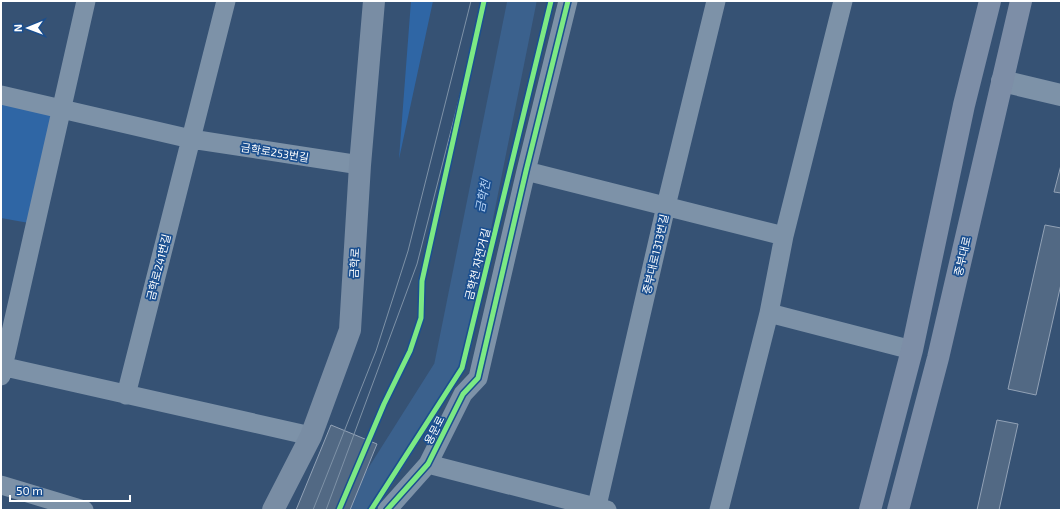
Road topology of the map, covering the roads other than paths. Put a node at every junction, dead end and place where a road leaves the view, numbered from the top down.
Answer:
1 (86, 1) edge
2 (226, 1) edge
3 (374, 1) edge
4 (568, 1) edge
5 (716, 1) edge
6 (843, 1) edge
7 (990, 1) edge
8 (1021, 1) edge
9 (1002, 81) junction
10 (1, 96) edge
11 (1061, 96) edge
12 (62, 109) junction
13 (191, 139) junction
14 (360, 165) junction
15 (526, 171) junction
16 (666, 206) junction
17 (784, 236) junction
18 (769, 313) junction
19 (912, 350) junction
20 (2, 369) edge
21 (126, 395) junction
22 (311, 436) junction
23 (428, 464) junction
24 (1, 485) edge
25 (600, 509) edge
26 (84, 510) edge
27 (273, 510) edge
28 (387, 510) edge
29 (720, 510) edge
30 (870, 510) edge
31 (898, 510) edge

1 - 12 street
2 - 13 street
3 - 14 main road, 금학로
4 - 15 street, 용문로
5 - 16 street, 중부대로1313번길
6 - 17 street
7 - 19 main road
8 - 9 main road, 중부대로
9 - 11 street
9 - 31 main road, 중부대로
10 - 12 street, 금학로253번길
12 - 13 street, 금학로253번길
12 - 20 street
13 - 14 street, 금학로253번길
13 - 21 street, 금학로241번길
14 - 22 main road, 금학로
15 - 16 street
15 - 23 street, 용문로
16 - 17 street
16 - 25 street, 중부대로1313번길
17 - 18 street
18 - 19 street
18 - 29 street
19 - 30 main road
20 - 21 street
21 - 22 street
22 - 27 main road, 금학로
23 - 25 street, 중부대로1313번길
23 - 28 street, 용문로
24 - 26 street

